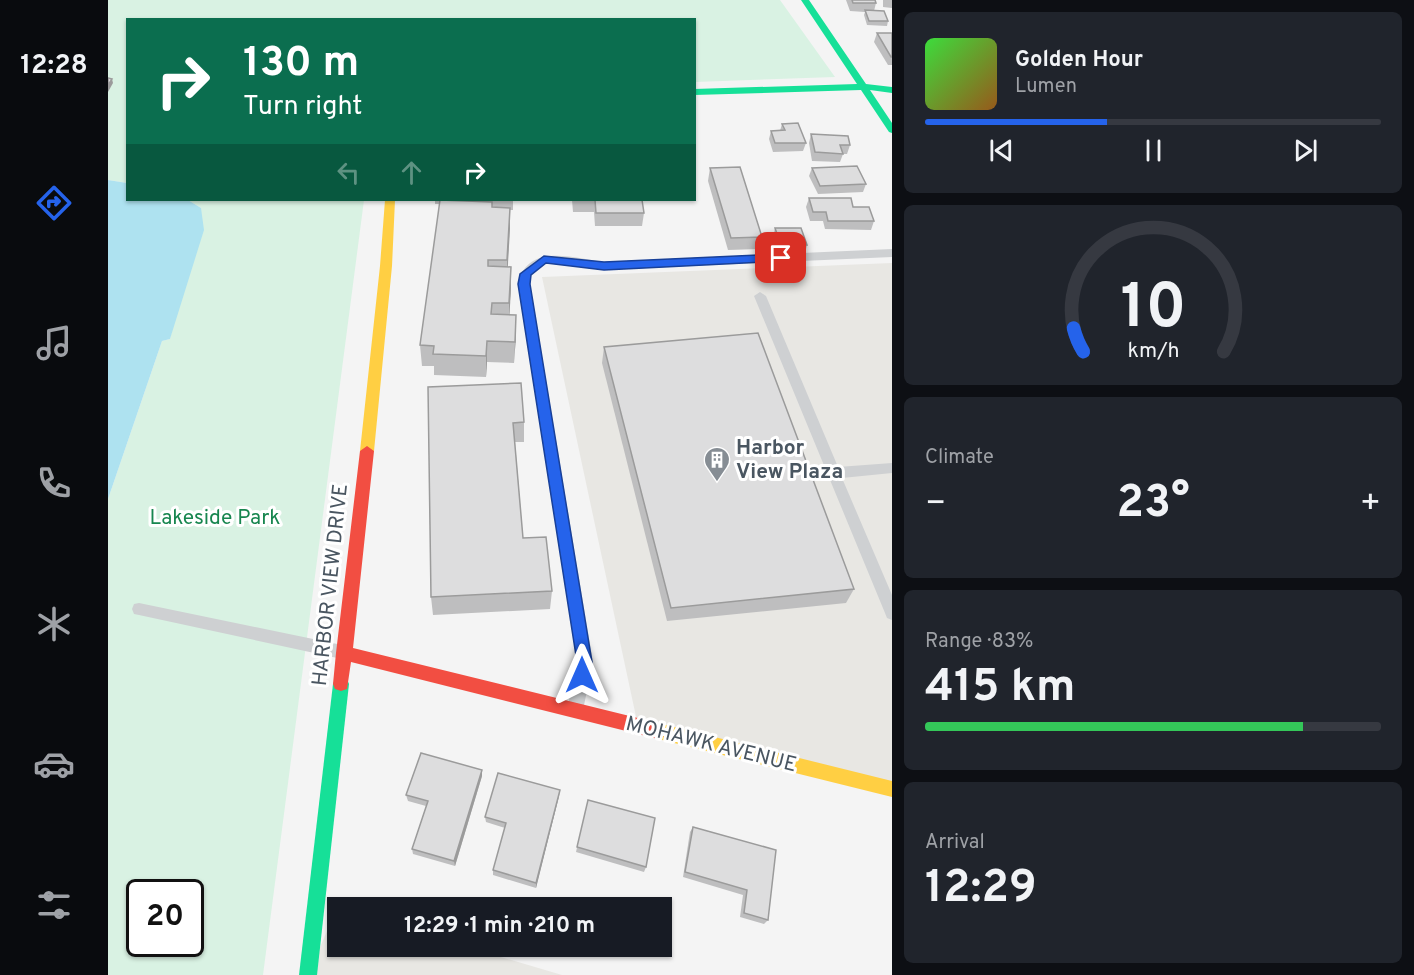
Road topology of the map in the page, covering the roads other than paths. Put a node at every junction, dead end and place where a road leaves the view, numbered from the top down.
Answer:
1 (805, 0) edge
2 (865, 87) junction
3 (892, 90) edge
4 (696, 92) edge
5 (892, 130) edge
6 (390, 201) edge
7 (892, 253) edge
8 (760, 296) dead end
9 (892, 468) edge
10 (835, 473) junction
11 (139, 609) dead end
12 (892, 613) edge
13 (344, 653) junction
14 (574, 710) junction
15 (892, 789) edge
16 (308, 975) edge

1 - 2 street
2 - 3 street
2 - 4 street
2 - 5 street
6 - 13 street, HARBOR VIEW DRIVE
7 - 14 lane
8 - 10 lane
9 - 10 lane
10 - 12 lane
11 - 13 lane, MOHAWK AVENUE
13 - 14 street, MOHAWK AVENUE
13 - 16 street, HARBOR VIEW DRIVE
14 - 15 street, MOHAWK AVENUE

